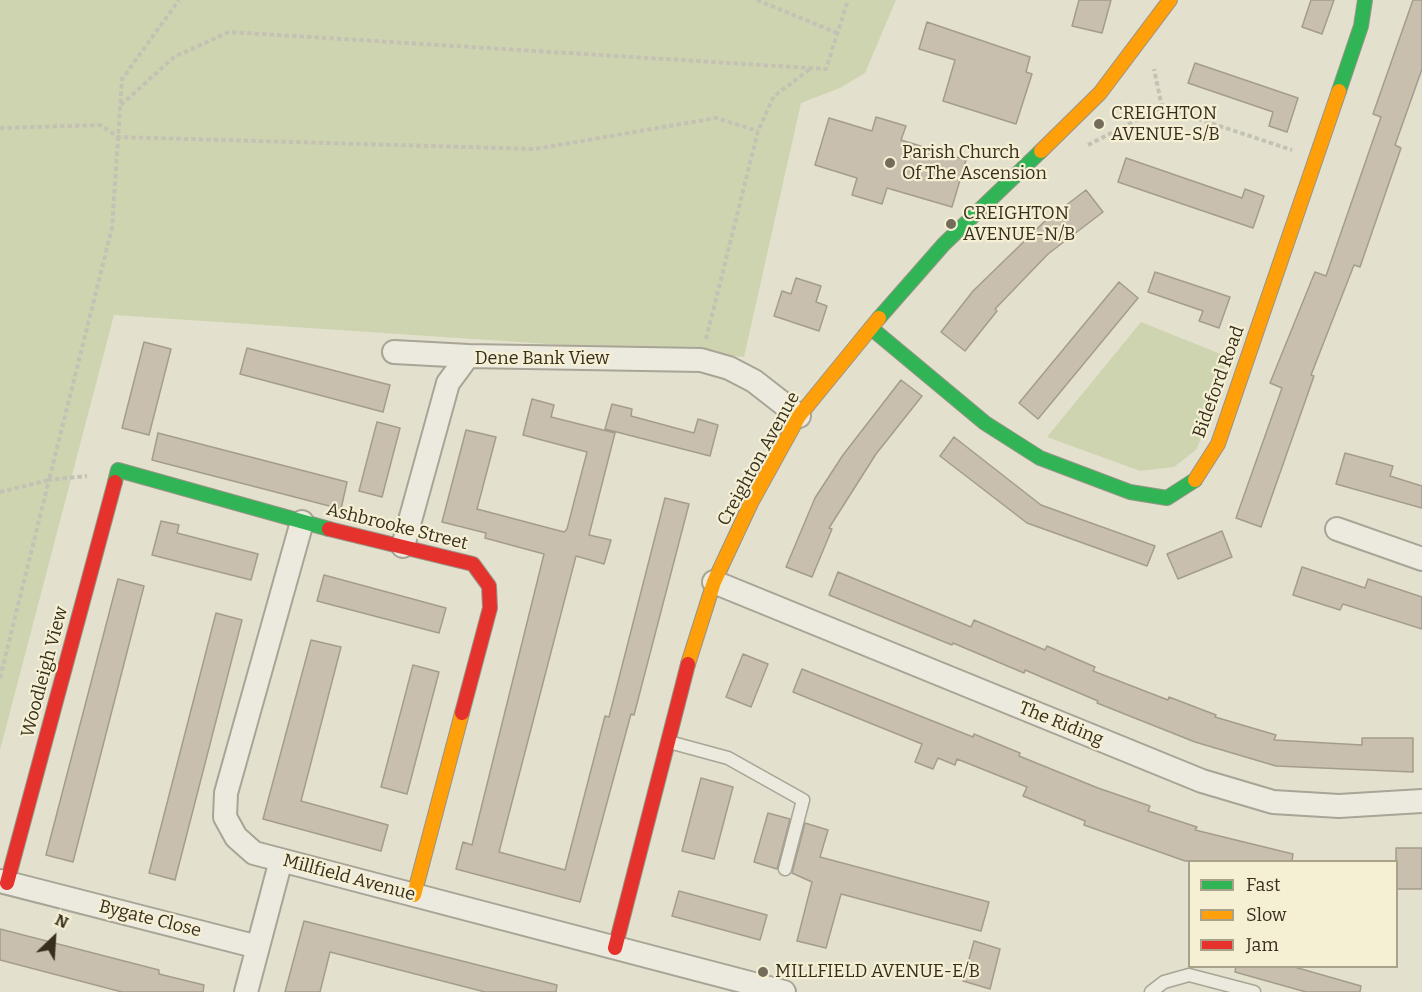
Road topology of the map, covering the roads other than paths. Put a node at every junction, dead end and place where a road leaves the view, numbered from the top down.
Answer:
1 (1170, 0) edge
2 (1365, 0) edge
3 (871, 328) junction
4 (394, 352) dead end
5 (468, 356) junction
6 (799, 416) junction
7 (118, 470) joint
8 (302, 522) junction
9 (1337, 529) dead end
10 (403, 546) junction
11 (1422, 559) edge
12 (714, 582) junction
13 (668, 741) junction
14 (1422, 801) edge
15 (281, 860) junction
16 (785, 868) dead end
17 (3, 882) edge
18 (414, 896) junction
19 (258, 947) junction
20 (615, 948) junction
21 (246, 992) edge
22 (784, 992) edge
23 (1151, 992) edge
24 (1254, 992) edge

1 - 3 street, Creighton Avenue
2 - 3 street, Bideford Road
3 - 6 street, Creighton Avenue
4 - 5 street
5 - 6 street, Dene Bank View
5 - 10 street, Dene Bank View
6 - 12 street, Creighton Avenue
7 - 8 street, Ashbrooke Street
7 - 17 street, Woodleigh View
8 - 10 street, Ashbrooke Street
8 - 15 street, Millfield Avenue
9 - 11 street
10 - 18 street, Ashbrooke Street
12 - 13 street, Creighton Avenue
12 - 14 street, The Riding
13 - 16 lane
13 - 20 street, Creighton Avenue
15 - 18 street, Millfield Avenue
15 - 19 street
17 - 19 street, Bygate Close
18 - 20 street, Millfield Avenue
19 - 21 street
20 - 22 street, Millfield Avenue
23 - 24 lane

